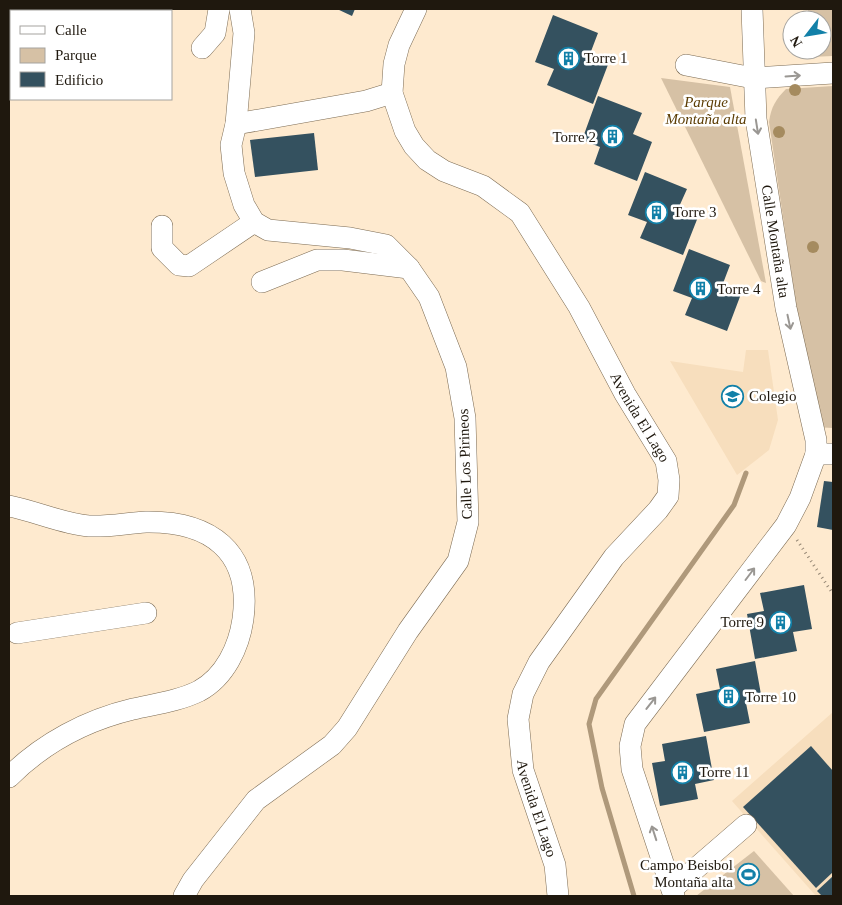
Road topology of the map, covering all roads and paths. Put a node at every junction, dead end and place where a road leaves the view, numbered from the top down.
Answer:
1 (219, 9) edge
2 (240, 9) edge
3 (416, 9) edge
4 (752, 9) edge
5 (202, 48) dead end
6 (686, 64) dead end
7 (833, 73) edge
8 (753, 78) junction
9 (392, 93) junction
10 (236, 124) junction
11 (254, 222) junction
12 (162, 226) dead end
13 (409, 268) junction
14 (262, 282) dead end
15 (825, 454) edge
16 (9, 506) edge
17 (786, 525) junction
18 (833, 594) edge
19 (146, 613) dead end
20 (11, 630) edge
21 (9, 777) edge
22 (746, 825) dead end
23 (673, 893) edge
24 (184, 896) edge
25 (558, 896) edge

1 - 5 street
2 - 10 street
3 - 9 street, Avenida El Lago
4 - 8 street, Calle Montaña alta
6 - 8 street
8 -> 7 street
8 -> 15 street, Calle Montaña alta
9 - 10 street
9 - 25 street, Avenida El Lago
10 - 11 street
11 - 12 street
11 - 13 street, Calle Los Pirineos
13 - 14 street
13 - 24 street, Calle Los Pirineos
15 - 17 street
16 - 21 street
17 - 18 path
23 -> 17 street
19 - 20 street
22 - 23 street

